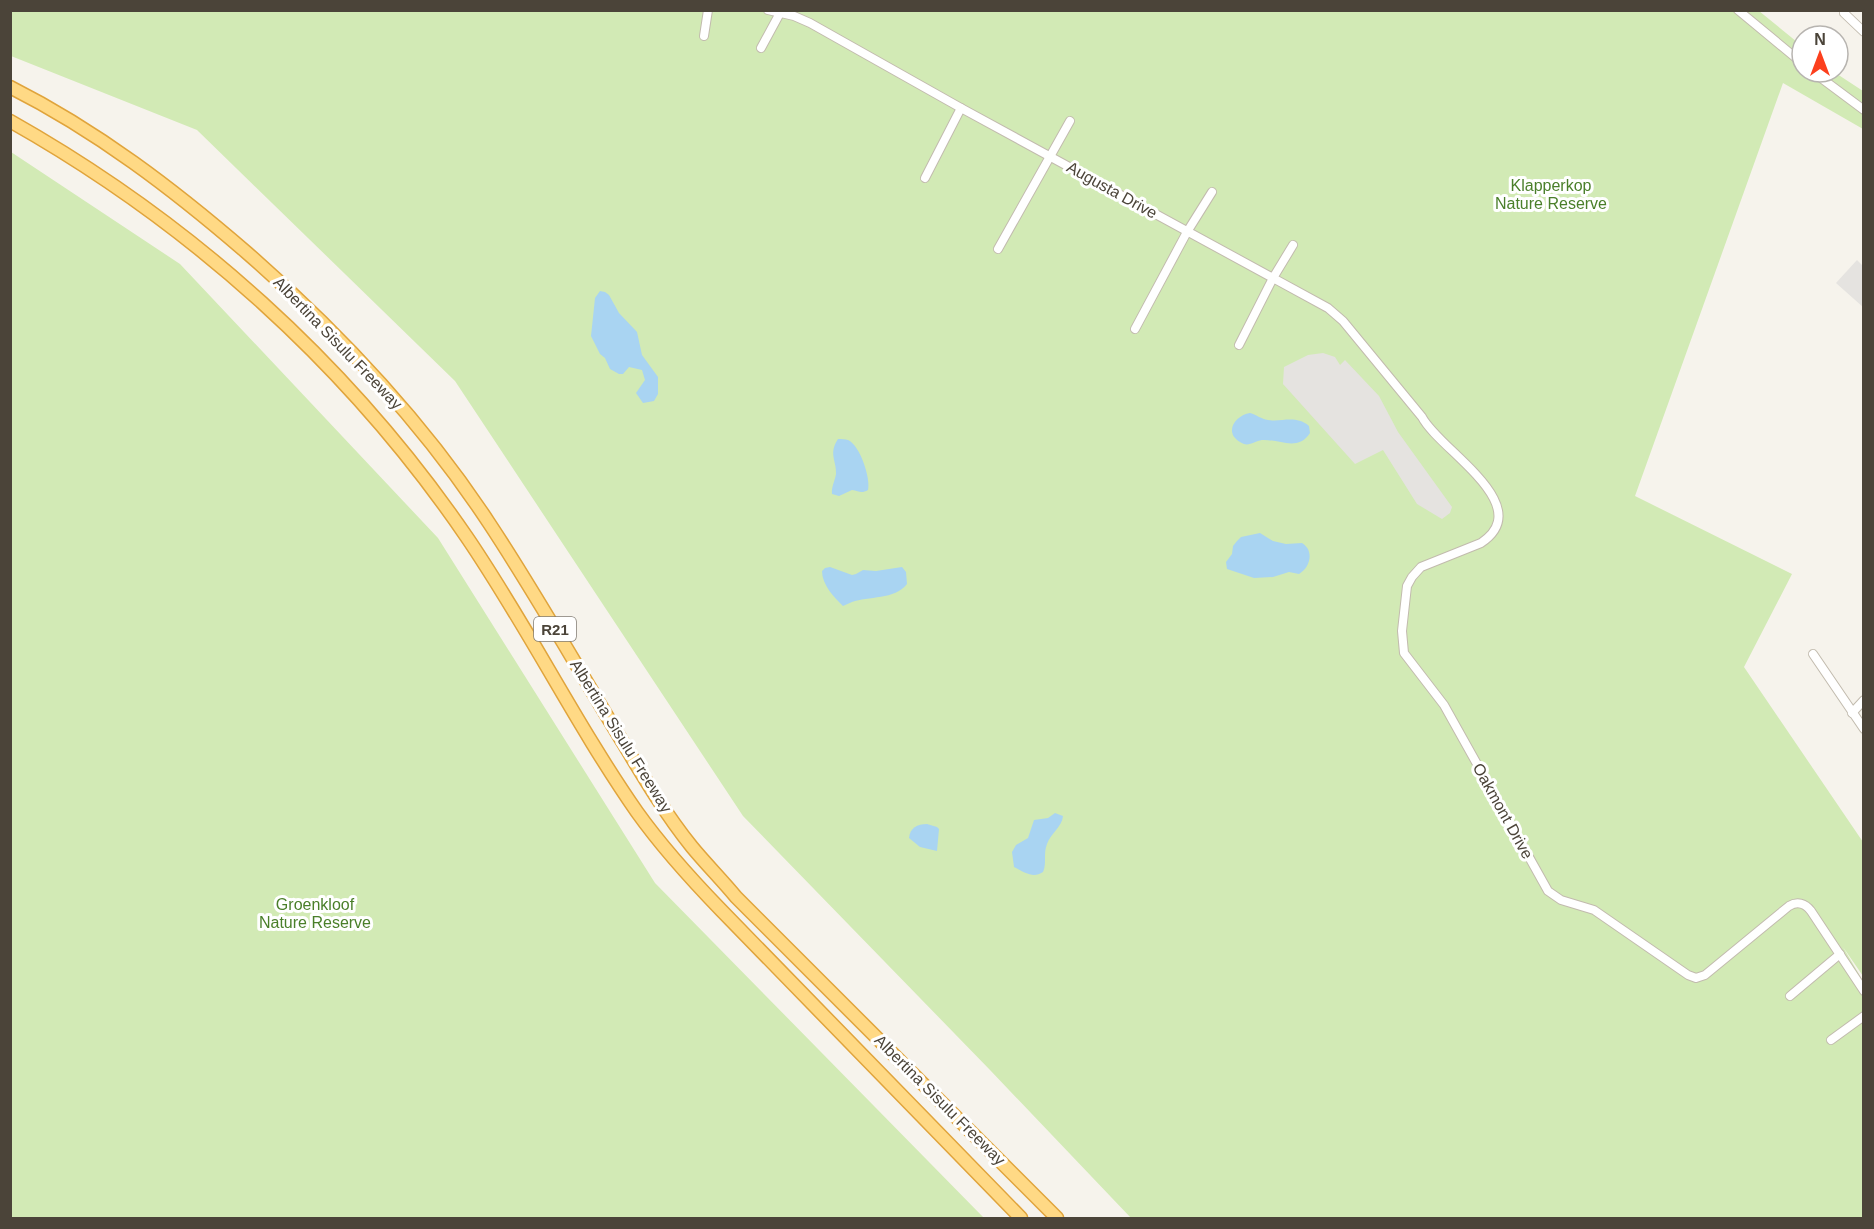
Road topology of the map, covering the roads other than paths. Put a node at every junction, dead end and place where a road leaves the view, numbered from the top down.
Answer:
1 (708, 10) edge
2 (768, 10) edge
3 (1738, 10) edge
4 (780, 13) junction
5 (1844, 13) dead end
6 (1863, 32) edge
7 (704, 36) dead end
8 (761, 48) dead end
9 (1790, 53) edge
10 (1829, 84) edge
11 (10, 87) edge
12 (962, 108) junction
13 (1863, 110) edge
14 (10, 121) edge
15 (1070, 121) dead end
16 (1050, 156) junction
17 (925, 178) dead end
18 (1212, 192) dead end
19 (1187, 232) junction
20 (1293, 245) dead end
21 (998, 249) dead end
22 (1273, 278) junction
23 (1135, 329) dead end
24 (1239, 345) dead end
25 (1422, 417) joint
26 (1813, 654) dead end
27 (1863, 700) edge
28 (1852, 713) junction
29 (1863, 729) edge
30 (1840, 954) junction
31 (1863, 991) edge
32 (1790, 996) dead end
33 (1863, 1016) edge
34 (1832, 1040) dead end
35 (1021, 1218) edge
36 (1057, 1218) edge

1 - 7 street
2 - 4 street, Augusta Drive
3 - 9 street
4 - 8 street
4 - 12 street, Augusta Drive
5 - 6 street
10 - 13 street
11 - 36 highway, Albertina Sisulu Freeway / R21
12 - 16 street, Augusta Drive
12 - 17 street
14 - 35 highway, Albertina Sisulu Freeway / R21
15 - 16 street
16 - 19 street, Augusta Drive
16 - 21 street
18 - 19 street
19 - 22 street, Augusta Drive
19 - 23 street
20 - 22 street
22 - 24 street
22 - 25 street, Augusta Drive
25 - 30 street, Oakmont Drive
26 - 28 street
27 - 28 street
28 - 29 street
30 - 31 street, Oakmont Drive
30 - 32 street
33 - 34 street

